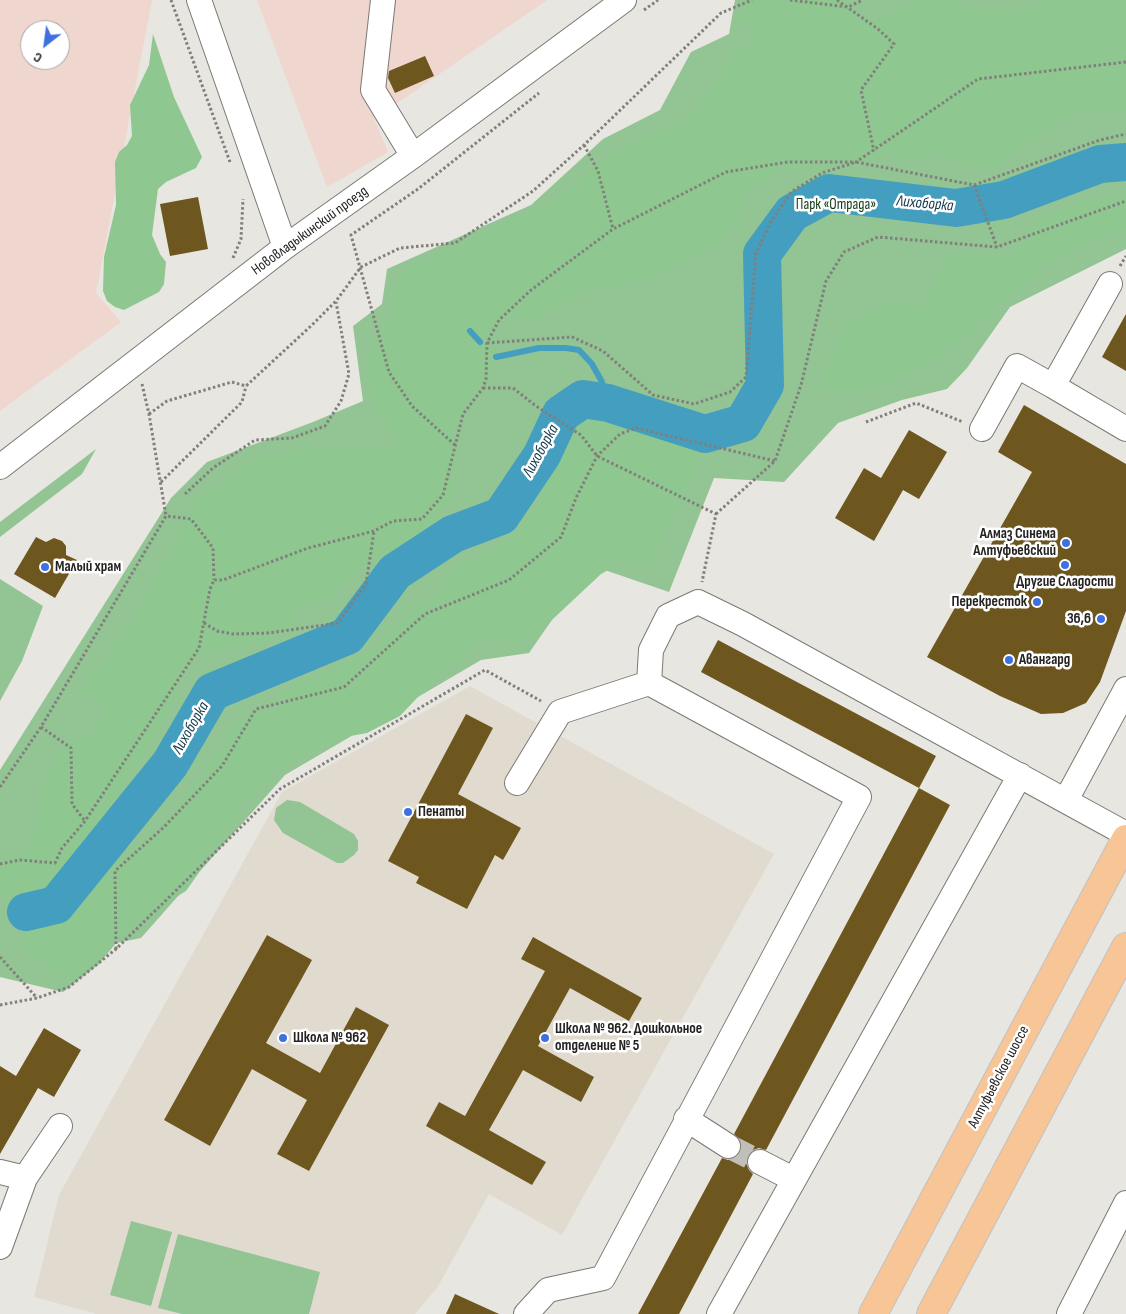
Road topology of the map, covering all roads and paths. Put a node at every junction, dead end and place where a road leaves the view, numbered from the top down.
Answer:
1 (171, 0) edge
2 (199, 0) edge
3 (383, 0) edge
4 (624, 0) edge
5 (752, 0) edge
6 (790, 0) edge
7 (837, 0) edge
8 (863, 0) edge
9 (848, 7) junction
10 (1126, 62) edge
11 (1126, 134) edge
12 (584, 145) junction
13 (874, 151) junction
14 (414, 156) junction
15 (856, 162) junction
16 (230, 164) dead end
17 (974, 185) junction
18 (418, 189) dead end
19 (240, 192) dead end
20 (1126, 201) edge
21 (613, 229) junction
22 (242, 239) dead end
23 (285, 247) junction
24 (997, 247) junction
25 (361, 267) junction
26 (1110, 284) dead end
27 (336, 301) junction
28 (487, 343) junction
29 (142, 383) dead end
30 (246, 386) junction
31 (1053, 386) junction
32 (483, 388) junction
33 (149, 414) junction
34 (866, 422) dead end
35 (1126, 428) edge
36 (982, 429) joint
37 (455, 445) junction
38 (597, 456) junction
39 (775, 461) junction
40 (0, 467) edge
41 (161, 482) junction
42 (185, 494) dead end
43 (716, 514) junction
44 (166, 516) junction
45 (374, 531) junction
46 (214, 580) junction
47 (698, 602) junction
48 (204, 622) junction
49 (649, 683) junction
50 (1126, 689) edge
51 (560, 712) junction
52 (41, 727) junction
53 (1020, 774) junction
54 (518, 783) dead end
55 (0, 787) edge
56 (1066, 800) junction
57 (85, 821) junction
58 (1126, 834) edge
59 (1126, 840) edge
60 (0, 864) edge
61 (1126, 947) edge
62 (116, 949) junction
63 (0, 957) edge
64 (37, 998) junction
65 (0, 1005) edge
66 (686, 1119) junction
67 (60, 1126) dead end
68 (728, 1146) tunnel mouth
69 (760, 1162) tunnel mouth
70 (0, 1172) edge
71 (25, 1178) junction
72 (793, 1179) junction
73 (1126, 1203) edge
74 (0, 1247) edge
75 (526, 1314) edge
76 (720, 1314) edge
77 (873, 1314) edge
78 (931, 1314) edge
79 (1069, 1314) edge

1 - 16 path
2 - 23 street
3 - 14 street
4 - 14 street, Нововладыкинский проезд
5 - 12 path
6 - 9 path
7 - 9 path
8 - 9 path
9 - 13 path
10 - 13 path
11 - 17 path
12 - 21 path
12 - 25 path
13 - 15 path
14 - 23 street, Нововладыкинский проезд
15 - 17 path
15 - 21 path
15 - 28 path
17 - 24 path
18 - 25 path
19 - 22 path
20 - 24 path
21 - 28 path
23 - 40 street, Нововладыкинский проезд
24 - 39 path
25 - 27 path
25 - 37 path
26 - 31 street
27 - 30 path
27 - 42 path
28 - 32 path
29 - 33 path
30 - 33 path
30 - 41 path
31 - 35 street
31 - 36 street
32 - 37 path
32 - 38 path
33 - 41 path
34 - 36 path
37 - 45 path
38 - 39 path
38 - 43 path
38 - 62 path
39 - 43 path
41 - 44 path
43 - 47 path
44 - 46 path
44 - 52 path
45 - 46 path
45 - 48 path
46 - 48 path
47 - 49 street
47 - 53 street
48 - 57 path
49 - 51 street
49 - 66 street
50 - 56 street
51 - 54 street
51 - 62 path
52 - 55 path
52 - 57 path
53 - 56 street
53 - 72 street
56 - 58 street
57 - 60 path
59 - 77 main road, Алтуфьевское шоссе
61 - 78 main road
62 - 64 path
63 - 64 path
64 - 65 path
66 - 68 street
66 - 75 street
67 - 71 street
69 - 72 street
70 - 71 street
71 - 74 street
72 - 76 street
73 - 79 street

